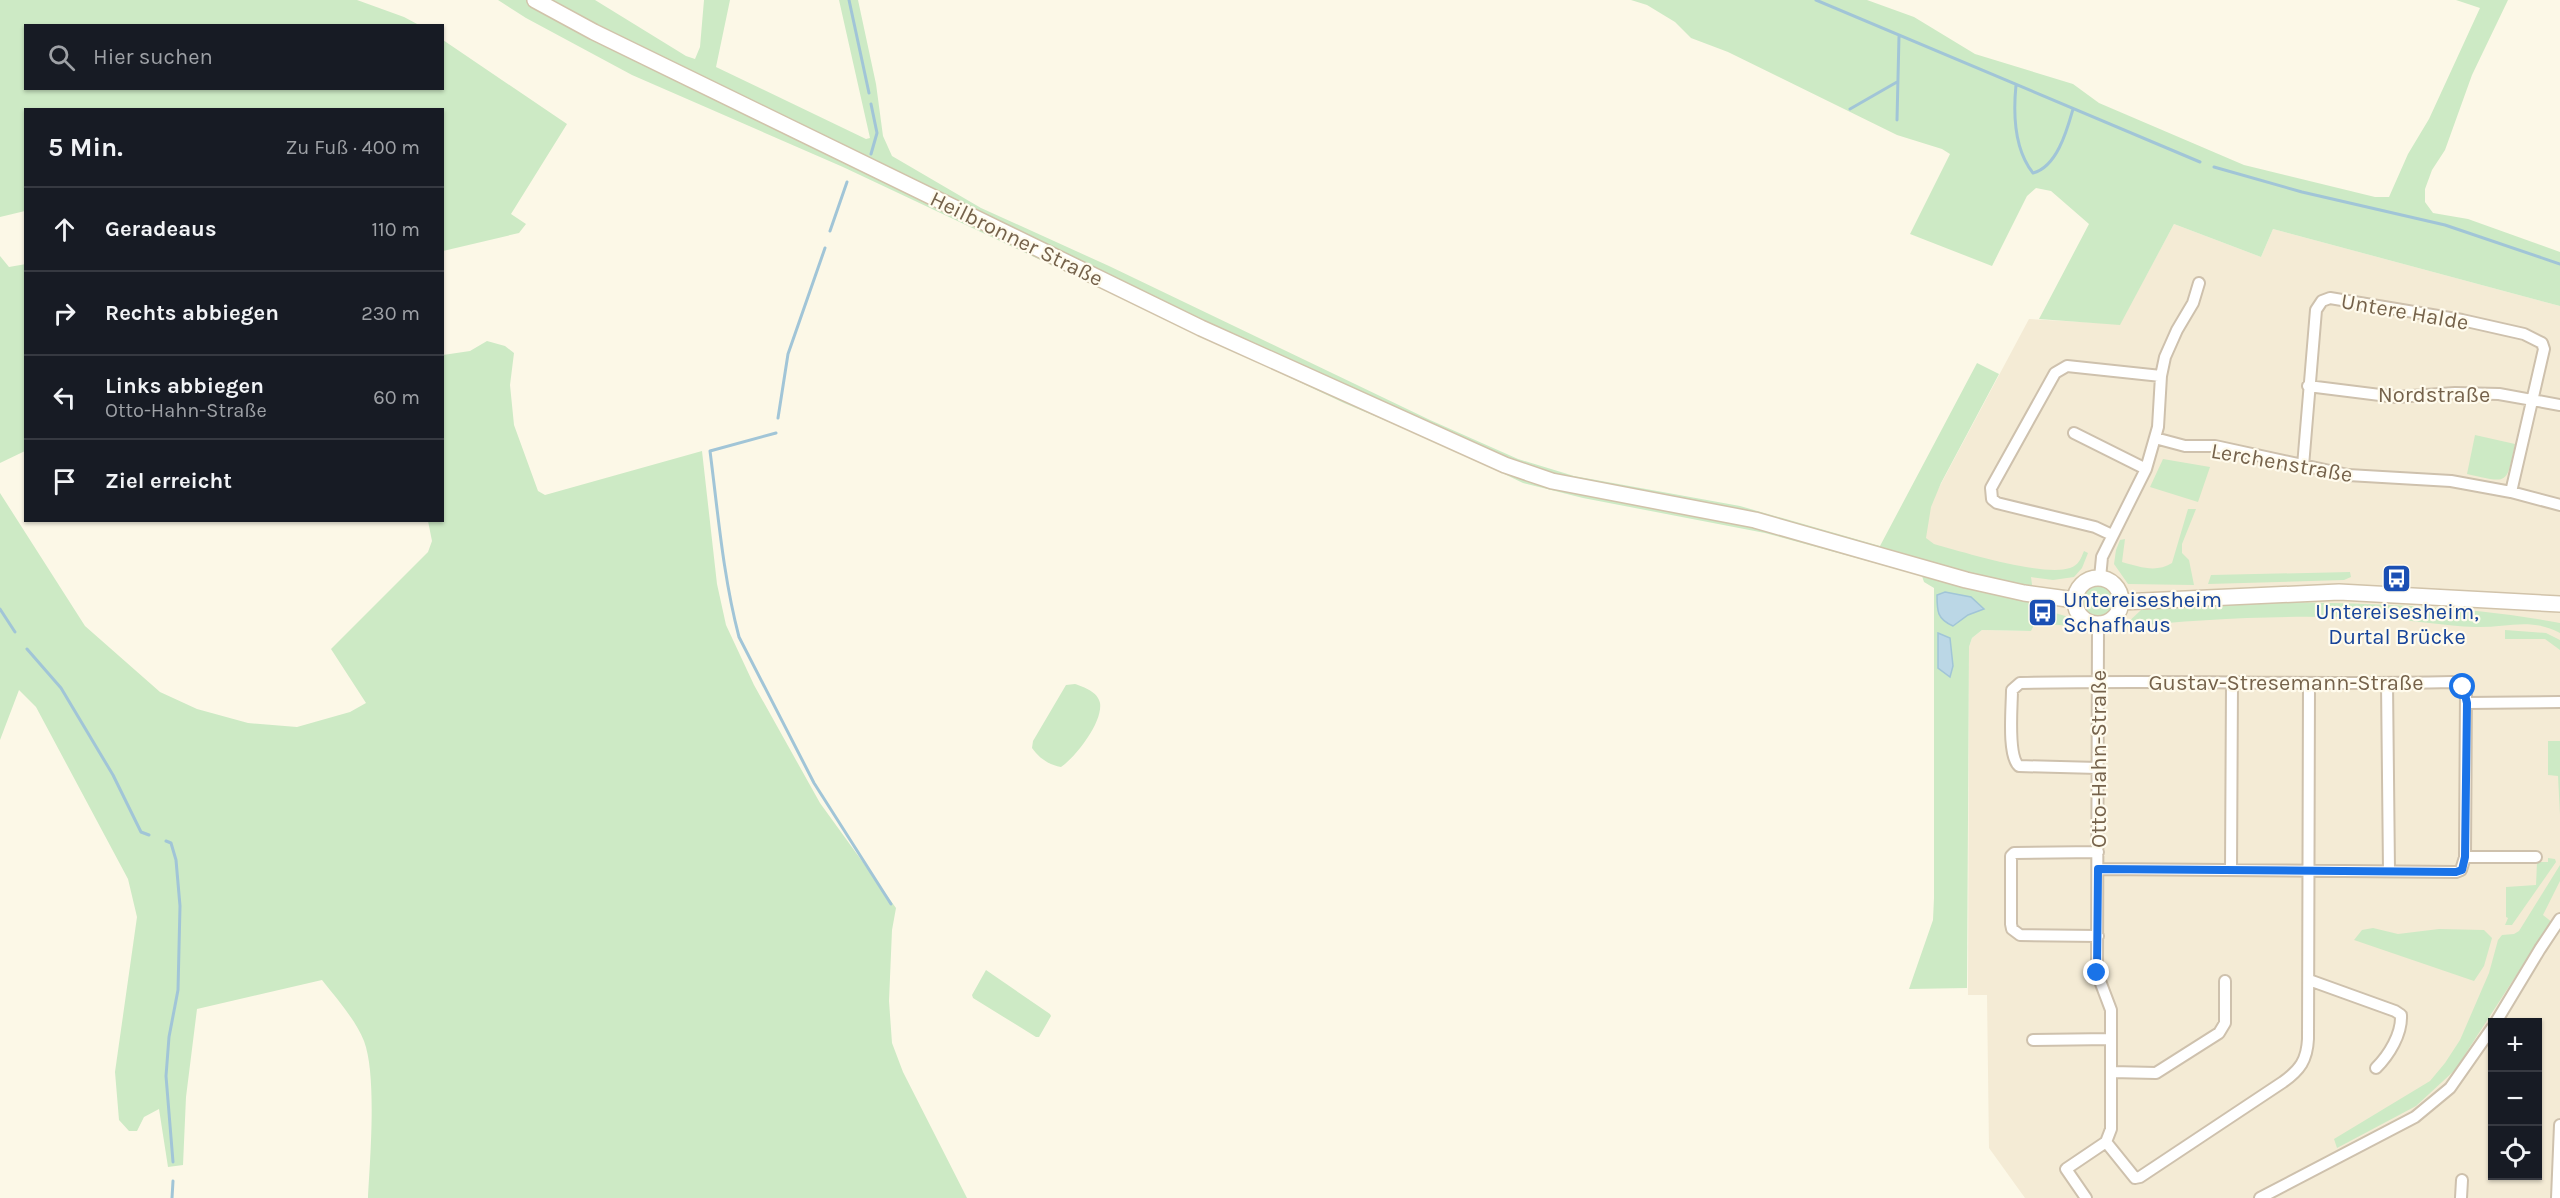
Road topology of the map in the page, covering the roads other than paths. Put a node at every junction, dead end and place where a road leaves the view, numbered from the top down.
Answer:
1 (535, 0) edge
2 (2199, 283) dead end
3 (2161, 376) junction
4 (2308, 387) junction
5 (2533, 400) junction
6 (2560, 405) edge
7 (2074, 433) dead end
8 (2155, 438) junction
9 (2302, 466) junction
10 (2146, 469) junction
11 (2511, 492) junction
12 (2560, 505) edge
13 (2112, 535) junction
14 (2100, 578) junction
15 (2075, 600) junction
16 (2121, 602) junction
17 (2560, 604) edge
18 (2098, 624) junction
19 (2097, 681) junction
20 (2232, 683) junction
21 (2309, 683) junction
22 (2387, 683) junction
23 (2560, 702) edge
24 (2467, 703) junction
25 (2098, 768) junction
26 (2098, 852) junction
27 (2465, 857) junction
28 (2536, 857) dead end
29 (2098, 869) junction
30 (2231, 870) junction
31 (2308, 871) junction
32 (2389, 871) junction
33 (2558, 928) edge
34 (2098, 936) junction
35 (2309, 980) junction
36 (2225, 981) dead end
37 (2499, 1018) edge
38 (2488, 1035) edge
39 (2111, 1039) junction
40 (2033, 1040) dead end
41 (2376, 1068) dead end
42 (2112, 1072) junction
43 (2560, 1125) edge
44 (2106, 1142) junction
45 (2462, 1180) dead end
46 (2086, 1198) edge
47 (2260, 1198) edge
48 (2461, 1198) edge
49 (2557, 1198) edge

1 - 15 main road, Heilbronner Straße
2 - 3 street
3 - 8 street
3 - 13 street
4 - 5 street, Nordstraße
4 - 5 street, Untere Halde
4 - 9 street, Untere Halde
5 - 6 street, Nordstraße
5 - 11 street
7 - 10 street
8 - 9 street, Lerchenstraße
8 - 10 street
9 - 11 street, Lerchenstraße
10 - 13 street
11 - 12 street, Lerchenstraße
13 - 14 street
14 - 15 main road
14 - 16 main road
15 - 18 main road
16 - 17 main road
16 - 18 main road
18 - 19 street, Otto-Hahn-Straße
19 - 20 street, Gustav-Stresemann-Straße
19 - 25 street, Otto-Hahn-Straße
19 - 25 street, Gustav-Stresemann-Straße
20 - 21 street, Gustav-Stresemann-Straße
20 - 30 street
21 - 22 street, Gustav-Stresemann-Straße
21 - 31 street
22 - 24 street, Gustav-Stresemann-Straße
22 - 32 street
23 - 24 street
24 - 27 street
25 - 26 street, Otto-Hahn-Straße
26 - 29 street, Otto-Hahn-Straße
26 - 34 street
27 - 28 street
27 - 32 street
29 - 30 street
29 - 34 street, Otto-Hahn-Straße
30 - 31 street
31 - 32 street
31 - 35 street
33 - 37 street
34 - 39 street, Otto-Hahn-Straße
35 - 41 street
35 - 44 street
36 - 42 street
38 - 47 street
39 - 40 street
39 - 42 street, Otto-Hahn-Straße
42 - 44 street, Otto-Hahn-Straße
43 - 49 street
44 - 46 street
45 - 48 street

